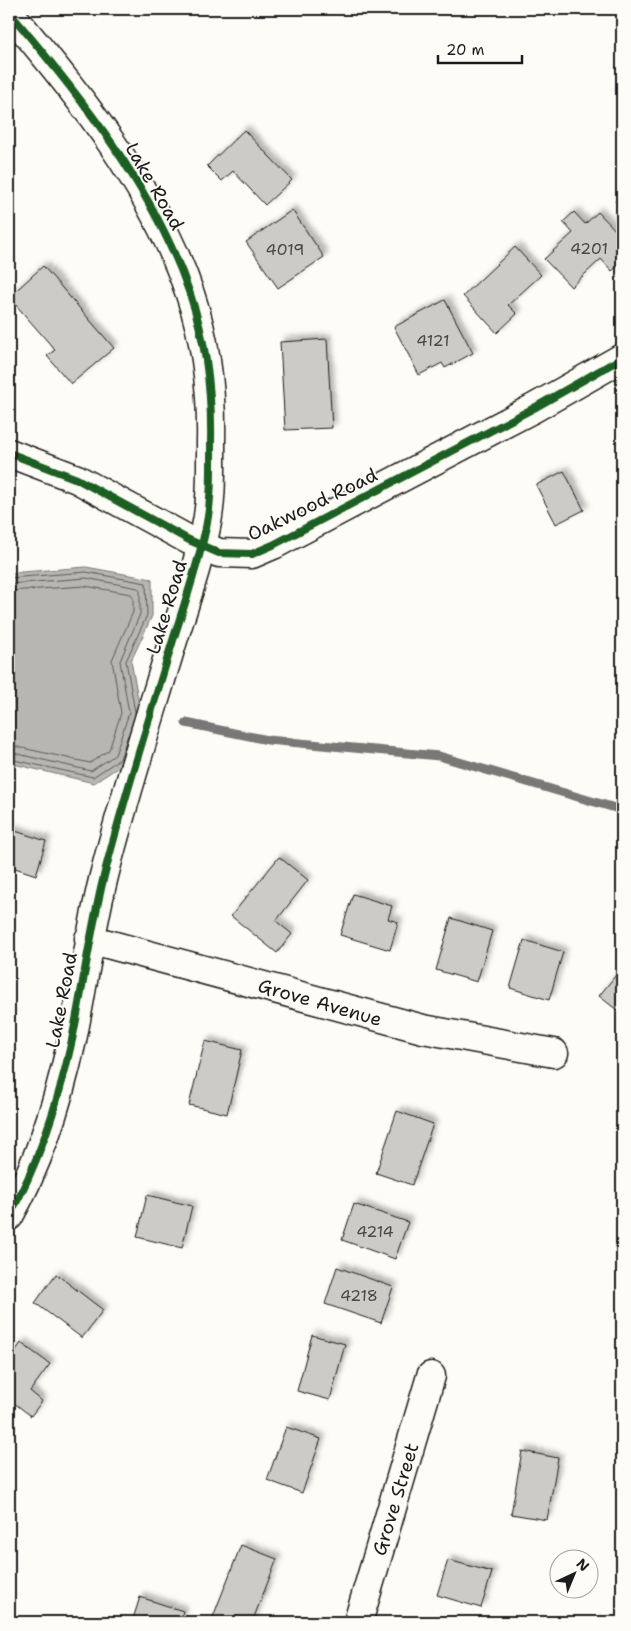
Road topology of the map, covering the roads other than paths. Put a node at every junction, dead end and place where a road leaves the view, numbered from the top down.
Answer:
1 (9, 12) edge
2 (622, 358) edge
3 (9, 453) edge
4 (202, 546) junction
5 (89, 938) junction
6 (554, 1052) dead end
7 (9, 1216) edge
8 (431, 1376) dead end
9 (358, 1622) edge

1 - 4 street, Lake Road
2 - 4 street, Oakwood Road
3 - 4 street, Oakwood Road
4 - 5 street, Lake Road
5 - 6 street, Grove Avenue
5 - 7 street, Lake Road
8 - 9 street, Grove Street

